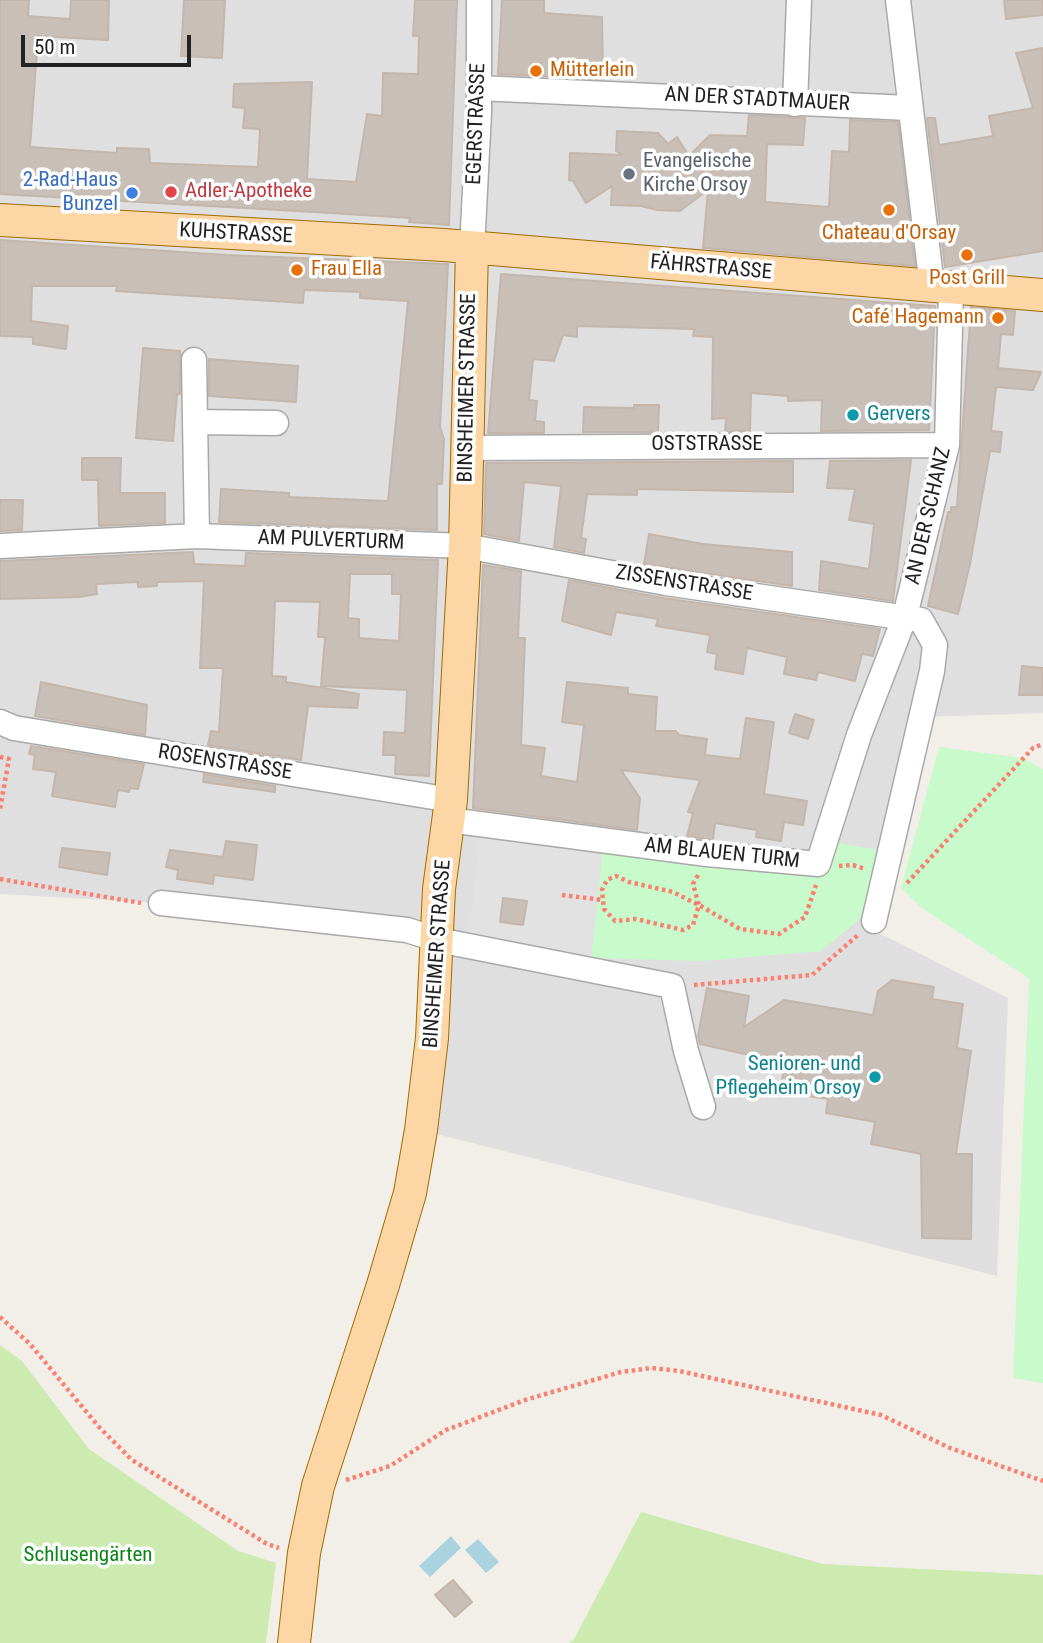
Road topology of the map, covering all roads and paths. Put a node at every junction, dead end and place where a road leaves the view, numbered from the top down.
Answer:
1 (479, 0) edge
2 (799, 0) edge
3 (898, 0) edge
4 (479, 88) junction
5 (795, 104) junction
6 (909, 108) junction
7 (0, 220) edge
8 (472, 248) junction
9 (941, 288) junction
10 (1043, 295) edge
11 (194, 360) dead end
12 (195, 422) junction
13 (276, 423) dead end
14 (947, 445) junction
15 (466, 448) junction
16 (197, 536) junction
17 (0, 546) edge
18 (465, 546) junction
19 (905, 616) junction
20 (0, 722) edge
21 (0, 757) edge
22 (0, 809) edge
23 (450, 810) junction
24 (831, 873) dead end
25 (0, 879) edge
26 (823, 879) dead end
27 (882, 882) junction
28 (562, 895) dead end
29 (603, 900) junction
30 (161, 903) joint
31 (699, 905) junction
32 (874, 921) dead end
33 (438, 940) junction
34 (704, 1107) dead end
35 (0, 1317) edge
36 (1043, 1481) edge
37 (318, 1486) junction
38 (282, 1549) dead end
39 (293, 1643) edge

1 - 4 street, EGERSTRASSE
2 - 5 street
3 - 6 street, AN DER SCHANZ
4 - 5 street, AN DER STADTMAUER
4 - 8 street, EGERSTRASSE
5 - 6 street, AN DER STADTMAUER
6 - 9 street, AN DER SCHANZ
7 - 8 main road, KUHSTRASSE
8 - 9 main road, FÄHRSTRASSE
8 - 15 main road, BINSHEIMER STRASSE
9 - 10 main road, FÄHRSTRASSE
9 - 14 street, AN DER SCHANZ
11 - 12 street
12 - 13 street
12 - 16 street
14 - 15 street, OSTSTRASSE
14 - 19 street, AN DER SCHANZ
15 - 18 main road, BINSHEIMER STRASSE
16 - 17 street, AM PULVERTURM
16 - 18 street, AM PULVERTURM
18 - 19 street, ZISSENSTRASSE
18 - 23 main road, BINSHEIMER STRASSE
19 - 23 street, AM BLAUEN TURM
19 - 27 street
20 - 23 street, ROSENSTRASSE
21 - 22 path
23 - 33 main road, BINSHEIMER STRASSE
24 - 27 path
25 - 30 path
26 - 31 path
27 - 32 street
28 - 29 path
29 - 31 path
29 - 31 path
30 - 33 street
33 - 34 street
33 - 37 main road, BINSHEIMER STRASSE
35 - 38 path
36 - 37 path
37 - 39 main road, BINSHEIMER STRASSE

